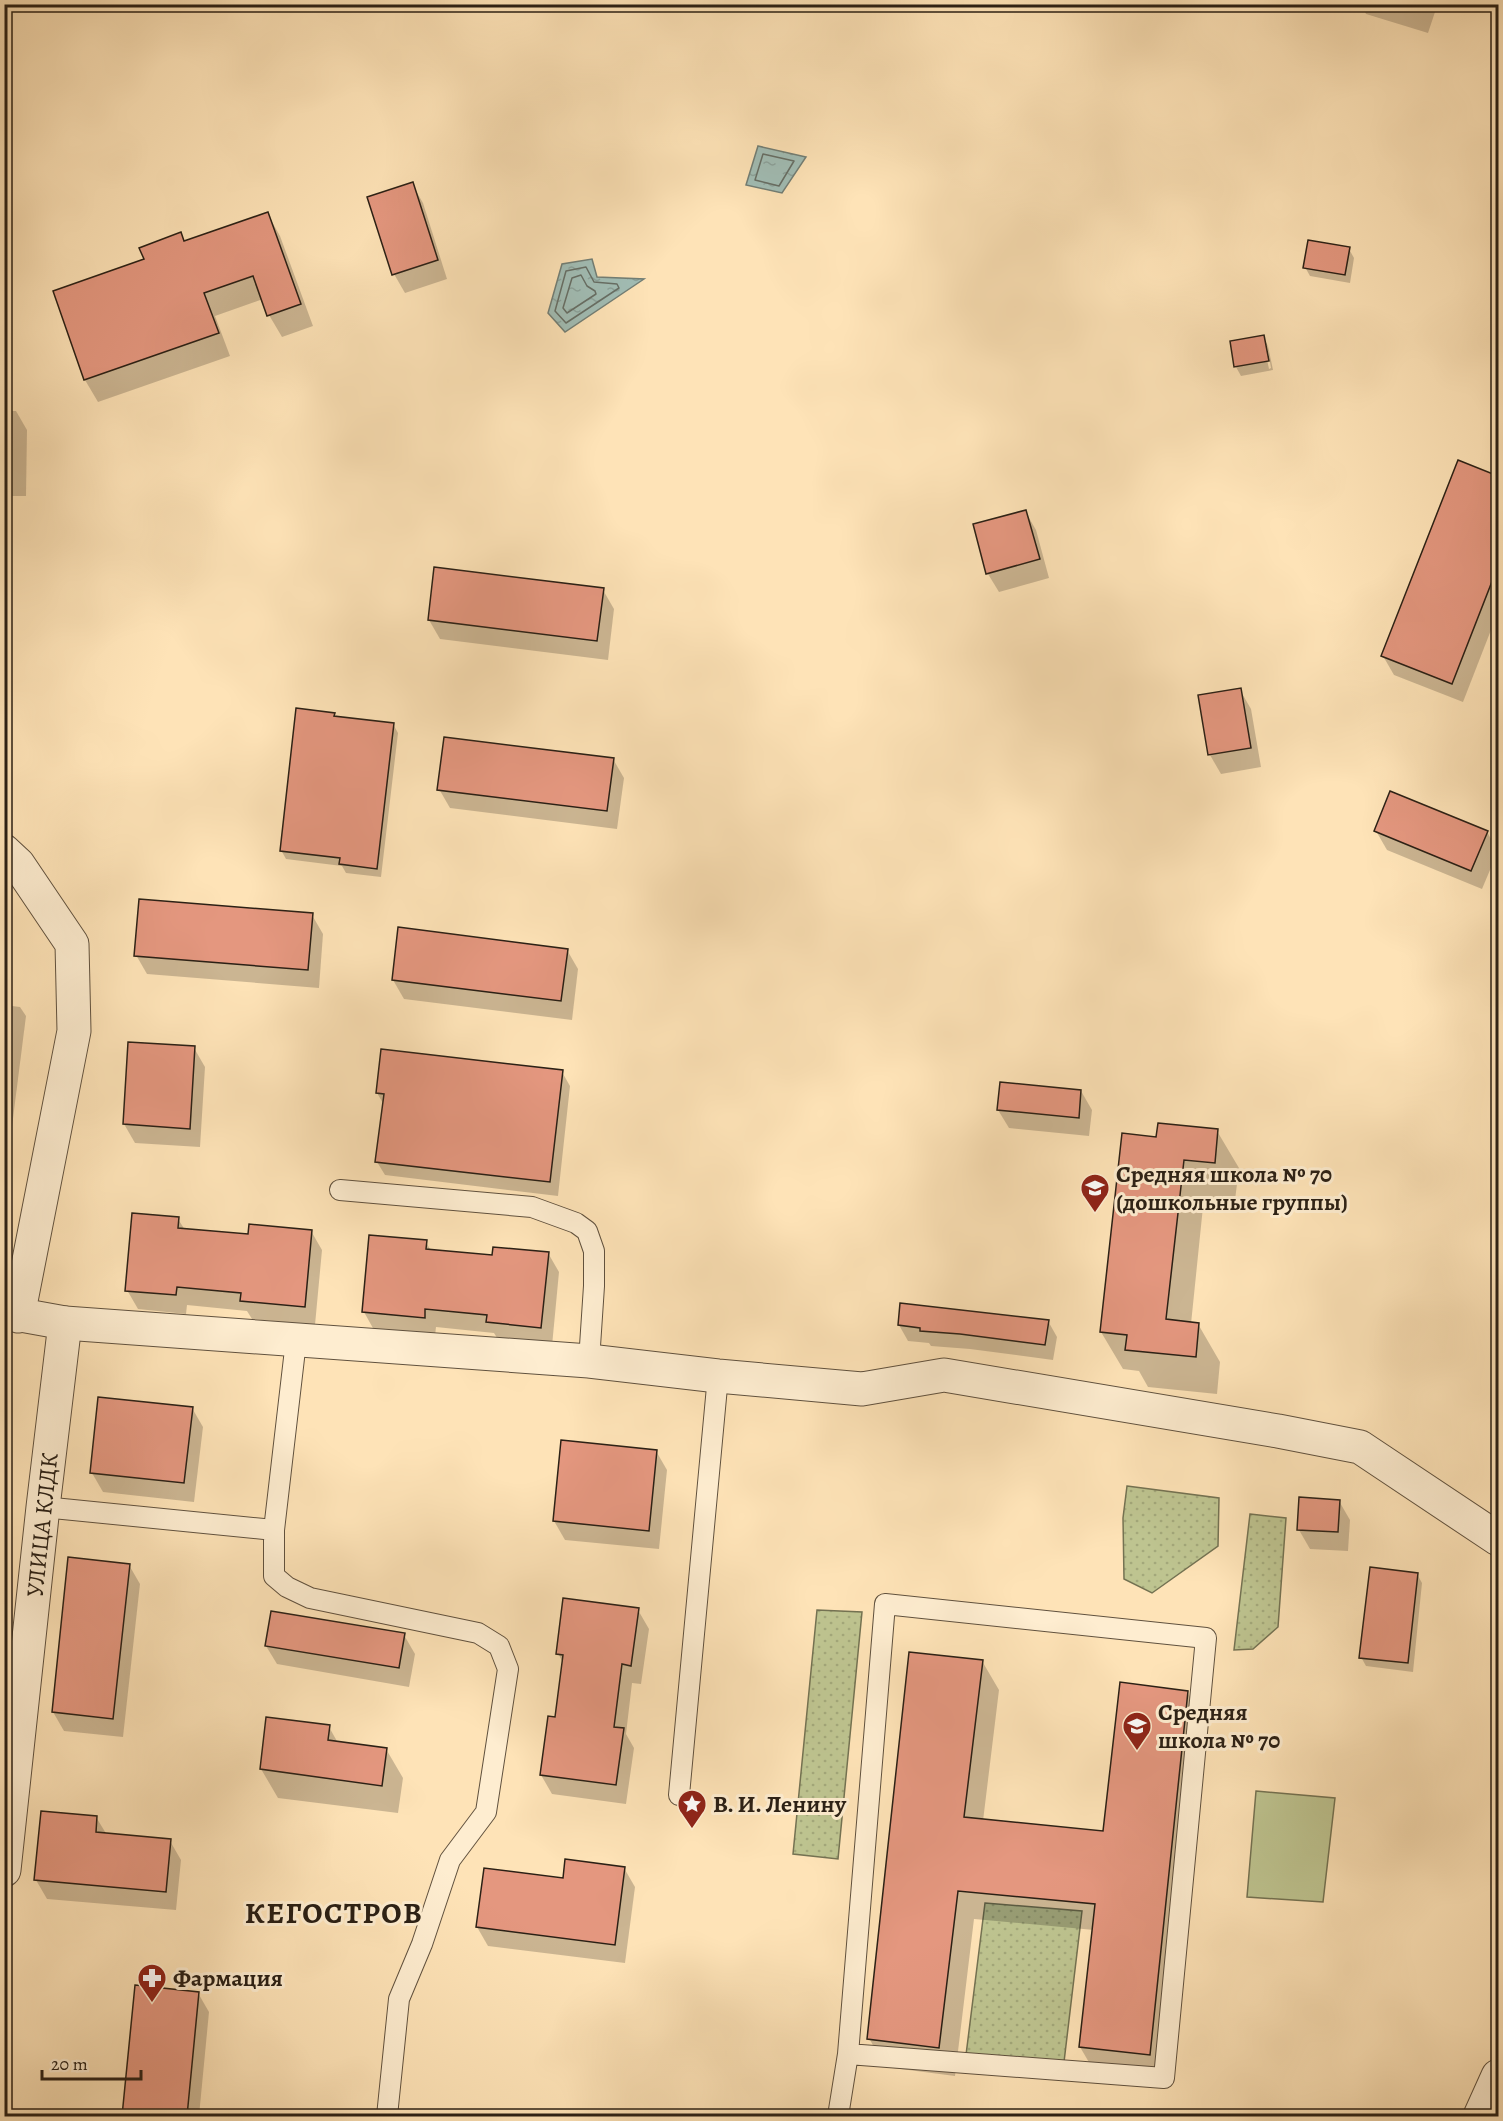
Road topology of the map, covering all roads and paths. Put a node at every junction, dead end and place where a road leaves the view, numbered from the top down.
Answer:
1 (4, 851) edge
2 (340, 1190) dead end
3 (11, 1314) edge
4 (65, 1323) junction
5 (296, 1341) junction
6 (589, 1361) junction
7 (718, 1376) junction
8 (43, 1507) junction
9 (274, 1530) junction
10 (1498, 1539) edge
11 (679, 1795) dead end
12 (4, 1870) edge
13 (848, 2054) junction
14 (1498, 2076) edge
15 (387, 2116) edge
16 (838, 2116) edge
17 (1480, 2116) edge

1 - 3 street
2 - 6 lane
3 - 4 street
4 - 5 street
4 - 8 street, УЛИЦА КЛДК
5 - 6 street
5 - 9 lane
6 - 7 street
7 - 10 street
7 - 11 lane
8 - 9 lane
8 - 12 street, УЛИЦА КЛДК
9 - 15 lane
13 - 13 lane
13 - 16 lane
14 - 17 street

